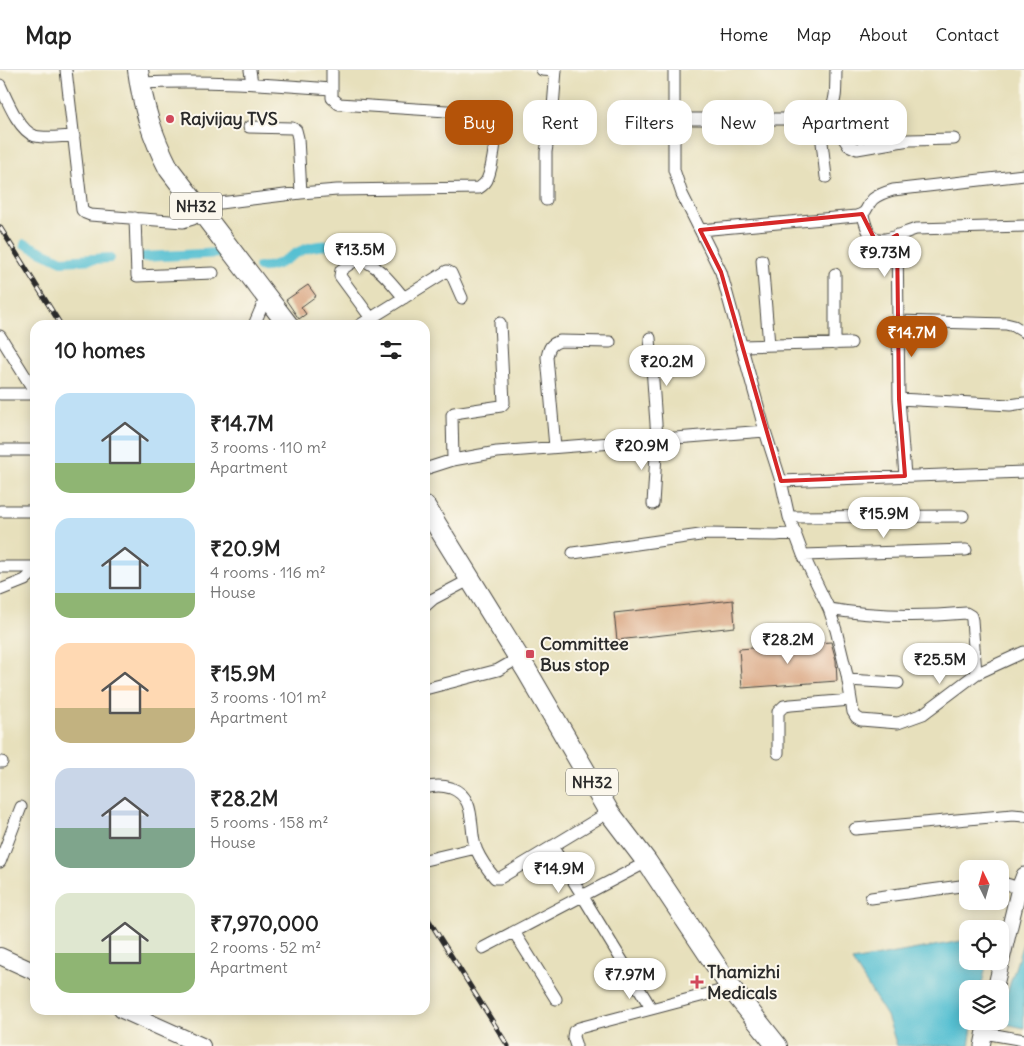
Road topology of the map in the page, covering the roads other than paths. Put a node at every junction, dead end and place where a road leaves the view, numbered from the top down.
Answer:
1 (66, 70) edge
2 (250, 70) edge
3 (332, 70) edge
4 (542, 70) edge
5 (674, 70) edge
6 (836, 70) edge
7 (556, 71) edge
8 (139, 77) edge
9 (252, 83) junction
10 (0, 85) edge
11 (331, 89) junction
12 (673, 100) edge
13 (834, 100) edge
14 (692, 119) edge
15 (784, 119) edge
16 (249, 127) dead end
17 (74, 136) junction
18 (954, 139) dead end
19 (907, 140) edge
20 (674, 145) edge
21 (824, 145) edge
22 (848, 145) edge
23 (880, 145) edge
24 (1024, 175) edge
25 (826, 177) dead end
26 (301, 193) junction
27 (546, 200) dead end
28 (201, 213) junction
29 (862, 214) junction
30 (135, 218) junction
31 (1024, 226) edge
32 (700, 230) junction
33 (897, 235) junction
34 (762, 260) dead end
35 (213, 273) dead end
36 (835, 274) dead end
37 (266, 297) junction
38 (404, 298) junction
39 (462, 298) dead end
40 (256, 320) edge
41 (284, 320) edge
42 (372, 320) edge
43 (374, 320) edge
44 (898, 321) junction
45 (500, 323) dead end
46 (1024, 332) edge
47 (0, 336) edge
48 (650, 338) dead end
49 (610, 342) dead end
50 (851, 343) dead end
51 (835, 344) junction
52 (742, 346) junction
53 (769, 346) junction
54 (30, 385) edge
55 (30, 393) edge
56 (0, 394) edge
57 (899, 399) junction
58 (1024, 403) edge
59 (765, 431) junction
60 (657, 438) junction
61 (555, 447) junction
62 (0, 450) edge
63 (30, 450) edge
64 (452, 460) junction
65 (430, 467) edge
66 (1024, 472) edge
67 (905, 476) junction
68 (781, 481) junction
69 (653, 504) dead end
70 (0, 510) edge
71 (30, 511) edge
72 (430, 514) edge
73 (963, 516) dead end
74 (789, 517) junction
75 (796, 533) junction
76 (966, 550) dead end
77 (573, 553) dead end
78 (803, 555) junction
79 (0, 567) edge
80 (30, 567) edge
81 (30, 576) edge
82 (471, 579) junction
83 (0, 590) edge
84 (430, 602) edge
85 (829, 609) junction
86 (1024, 652) edge
87 (519, 658) junction
88 (976, 674) junction
89 (848, 680) junction
90 (898, 683) dead end
91 (430, 689) edge
92 (851, 700) junction
93 (778, 753) dead end
94 (430, 787) edge
95 (21, 808) dead end
96 (609, 812) junction
97 (1024, 816) edge
98 (855, 829) dead end
99 (552, 846) junction
100 (476, 848) junction
101 (430, 859) edge
102 (0, 862) edge
103 (647, 862) junction
104 (1021, 881) edge
105 (959, 886) edge
106 (582, 898) junction
107 (872, 898) dead end
108 (514, 932) junction
109 (483, 948) dead end
110 (0, 956) edge
111 (30, 970) edge
112 (996, 980) edge
113 (731, 988) junction
114 (556, 999) dead end
115 (651, 1008) junction
116 (133, 1015) edge
117 (984, 1033) edge
118 (1024, 1040) edge
119 (202, 1046) edge
120 (576, 1046) edge
121 (777, 1046) edge

1 - 17 street
2 - 9 street
3 - 11 street
4 - 7 street
5 - 12 street
6 - 13 street
7 - 27 street
8 - 9 street
8 - 28 highway, NH32
9 - 11 street
10 - 17 street
11 - 26 street
14 - 15 street
16 - 26 street
17 - 30 street
18 - 19 street
20 - 32 street
21 - 25 street
22 - 23 street
24 - 29 street
26 - 28 street
28 - 30 street
28 - 37 highway, NH32
29 - 32 street
29 - 33 street
30 - 35 street
31 - 33 street
32 - 52 street
33 - 44 street
34 - 53 street
36 - 51 street
37 - 40 street
37 - 41 highway, NH32
38 - 39 street
38 - 42 street
38 - 43 street
44 - 46 street
44 - 57 street
45 - 64 street
47 - 54 street
48 - 60 street
49 - 61 street
50 - 51 street
51 - 53 street
52 - 53 street
52 - 59 street
55 - 56 street
57 - 58 street
57 - 67 street
59 - 60 street
59 - 68 street
60 - 61 street
60 - 69 street
61 - 64 street
62 - 63 street
64 - 65 street
66 - 67 street
67 - 68 street
68 - 74 street
70 - 71 street
72 - 82 highway, NH32
73 - 74 street
74 - 75 street
75 - 77 street
75 - 78 street
76 - 78 street
78 - 85 street
79 - 80 street
81 - 83 street
82 - 84 street
82 - 87 highway, NH32
85 - 88 street
85 - 89 street
86 - 88 street
87 - 91 street
87 - 96 highway, NH32
88 - 92 street
89 - 90 street
89 - 92 street
92 - 93 street
94 - 100 street
95 - 102 street
96 - 99 street
96 - 103 highway, NH32
97 - 98 street
99 - 100 street
99 - 106 street
100 - 101 street
103 - 106 street
103 - 113 highway, NH32
104 - 112 street
105 - 107 street
106 - 108 street
106 - 115 street
108 - 109 street
108 - 114 street
110 - 111 main road
113 - 115 street
113 - 121 highway, NH32
115 - 120 street
116 - 119 main road
117 - 118 street

